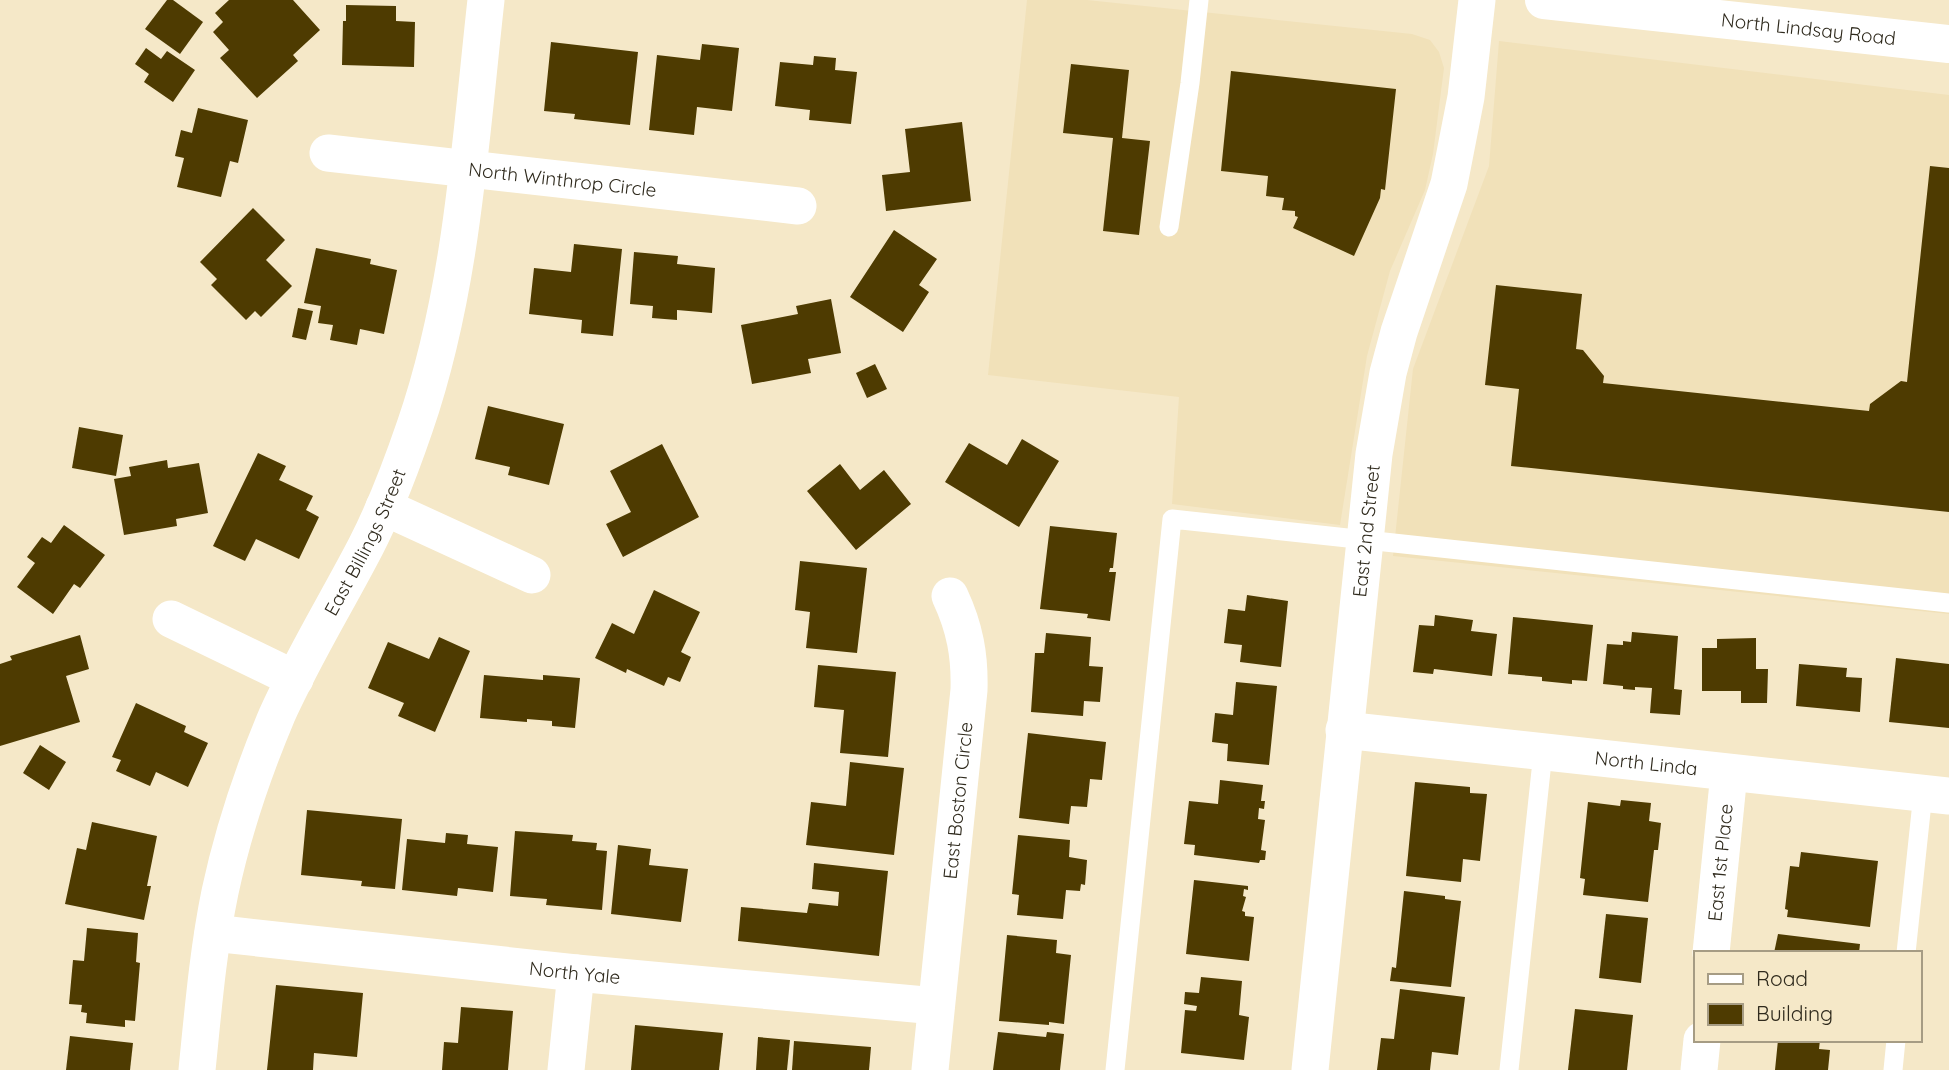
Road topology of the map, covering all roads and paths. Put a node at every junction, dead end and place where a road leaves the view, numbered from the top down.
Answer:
1 (486, 0) edge
2 (1199, 0) edge
3 (1477, 0) edge
4 (1544, 0) edge
5 (1949, 44) edge
6 (328, 153) dead end
7 (467, 169) junction
8 (798, 206) dead end
9 (1169, 227) dead end
10 (384, 507) junction
11 (1365, 539) junction
12 (532, 575) dead end
13 (950, 596) dead end
14 (1949, 603) edge
15 (171, 619) dead end
16 (295, 679) junction
17 (1344, 730) junction
18 (1543, 752) junction
19 (1729, 773) junction
20 (1936, 794) edge
21 (213, 933) junction
22 (1711, 951) edge
23 (1906, 951) edge
24 (576, 973) junction
25 (936, 1006) junction
26 (1702, 1042) edge
27 (1896, 1042) edge
28 (197, 1070) edge
29 (566, 1070) edge
30 (930, 1070) edge
31 (1115, 1070) edge
32 (1310, 1070) edge
33 (1509, 1070) edge
34 (1699, 1070) edge
35 (1893, 1070) edge

1 - 7 street, East Billings Street
2 - 9 lane
3 - 11 street, East 2nd Street
4 - 5 main road, North Lindsay Road
6 - 7 street, North Winthrop Circle
7 - 8 street, North Winthrop Circle
7 - 10 street, East Billings Street
10 - 12 street
10 - 16 street, East Billings Street
11 - 14 lane
11 - 17 street, East 2nd Street
11 - 31 lane
13 - 25 street, East Boston Circle
15 - 16 street
16 - 21 street, East Billings Street
17 - 18 street, North Linda
17 - 32 street, East 2nd Street
18 - 19 street, North Linda
18 - 33 lane
19 - 20 street, North Linda
19 - 22 street, East 1st Place
20 - 23 lane
21 - 24 street, North Yale
21 - 28 street, East Billings Street
24 - 25 street, North Yale
24 - 29 street
25 - 30 street, East Boston Circle
26 - 34 street
27 - 35 lane

